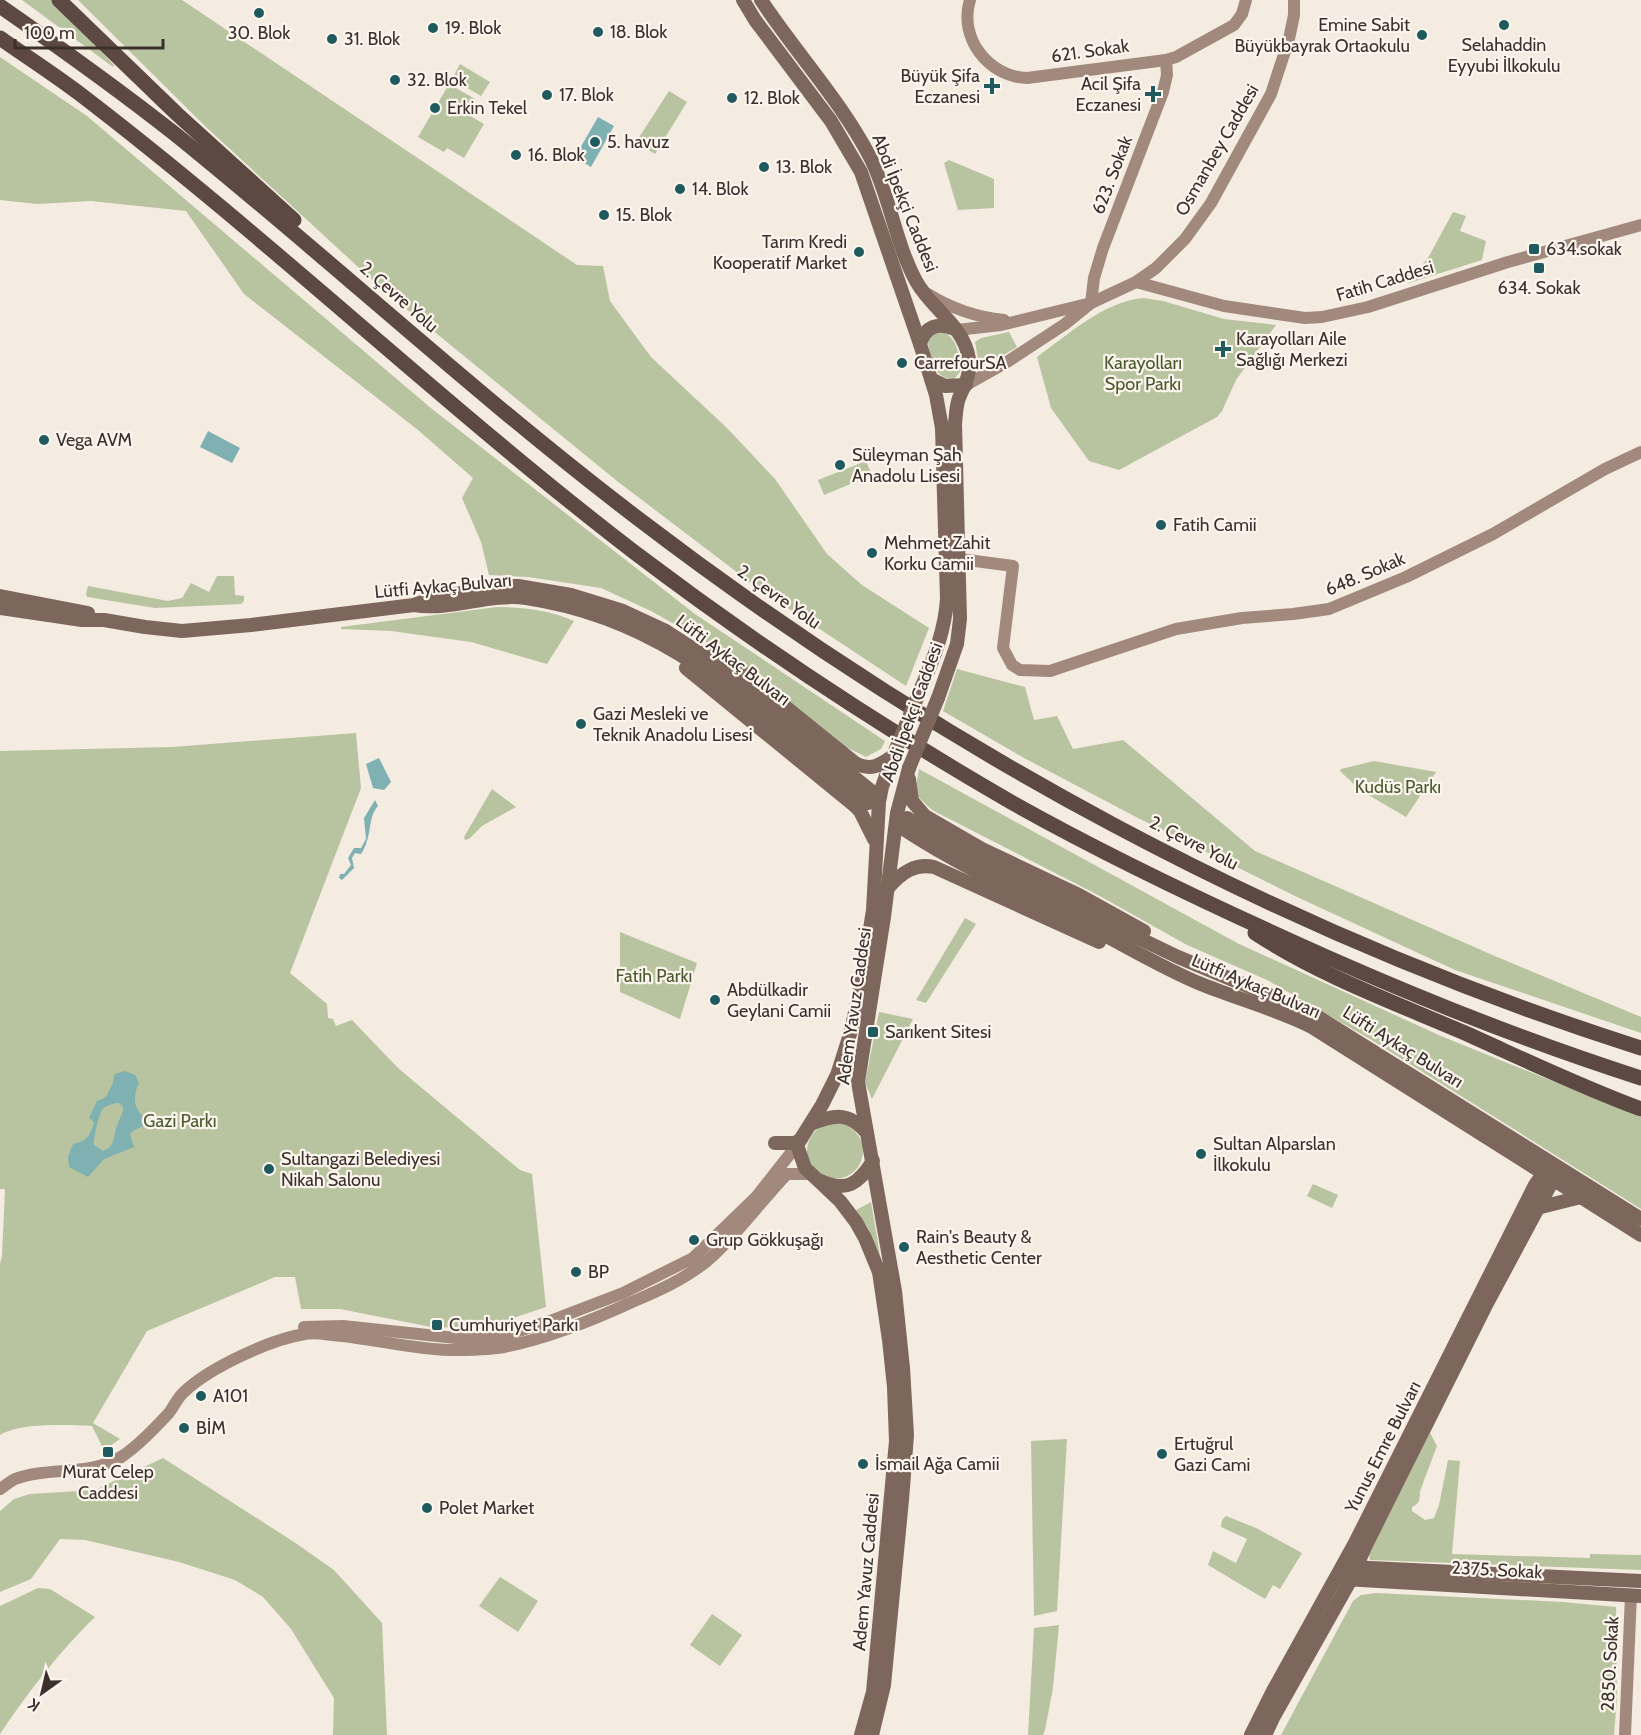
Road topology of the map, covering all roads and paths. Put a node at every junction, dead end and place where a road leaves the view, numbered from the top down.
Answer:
1 (59, 0) edge
2 (743, 0) edge
3 (761, 0) edge
4 (970, 0) edge
5 (1246, 0) edge
6 (1294, 0) edge
7 (0, 6) edge
8 (0, 38) edge
9 (1166, 60) junction
10 (1641, 225) edge
11 (333, 266) junction
12 (1136, 282) junction
13 (920, 289) junction
14 (1091, 303) junction
15 (1014, 321) junction
16 (957, 330) junction
17 (920, 344) junction
18 (931, 379) junction
19 (966, 385) junction
20 (1641, 452) edge
21 (960, 559) junction
22 (0, 596) edge
23 (414, 605) junction
24 (0, 608) edge
25 (104, 620) junction
26 (664, 630) junction
27 (636, 631) junction
28 (893, 756) junction
29 (909, 768) junction
30 (870, 797) joint
31 (906, 824) joint
32 (875, 841) junction
33 (888, 888) junction
34 (1215, 906) junction
35 (1167, 968) junction
36 (1224, 977) junction
37 (1641, 1048) edge
38 (1641, 1078) edge
39 (828, 1093) junction
40 (861, 1104) junction
41 (1641, 1109) edge
42 (811, 1124) junction
43 (867, 1133) junction
44 (799, 1142) junction
45 (775, 1143) dead end
46 (873, 1161) junction
47 (1554, 1164) junction
48 (813, 1176) junction
49 (1547, 1177) junction
50 (1581, 1197) junction
51 (1537, 1208) junction
52 (1641, 1220) edge
53 (1641, 1235) edge
54 (1501, 1265) junction
55 (147, 1433) junction
56 (0, 1489) edge
57 (1347, 1573) junction
58 (1636, 1588) edge
59 (861, 1735) edge
60 (872, 1735) edge
61 (1251, 1735) edge
62 (1265, 1735) edge
63 (1625, 1735) edge

1 - 11 highway
2 - 17 main road, Abdi İpekçi Caddesi
3 - 13 main road, Abdi İpekçi Caddesi
4 - 9 street, 621. Sokak
5 - 9 street, 621. Sokak
6 - 12 street, Osmanbey Caddesi
7 - 11 highway, 2. Çevre Yolu
8 - 34 highway
9 - 14 street, 623. Sokak
10 - 12 street, Fatih Caddesi
11 - 37 highway, 2. Çevre Yolu
12 - 14 street, Osmanbey Caddesi
13 - 15 street
13 - 16 main road, Abdi İpekçi Caddesi
14 - 15 street, Osmanbey Caddesi
14 - 19 street, Osmanbey Caddesi
15 - 16 street, Osmanbey Caddesi
16 - 17 main road
16 - 19 main road, Abdi İpekçi Caddesi
17 - 18 main road, Abdi İpekçi Caddesi
18 - 19 main road
18 - 28 main road, Abdi İpekçi Caddesi, bridge
19 - 21 main road, Abdi İpekçi Caddesi
20 - 21 street, 648. Sokak
21 - 29 main road, Abdi İpekçi Caddesi, bridge
22 - 25 main road, Lütfi Aykaç Bulvarı
23 - 25 main road, Lütfi Aykaç Bulvarı
23 - 26 main road, Lüfti Aykaç Bulvarı
23 - 27 main road, Lütfi Aykaç Bulvarı
24 - 25 main road, Lütfi Aykaç Bulvarı
26 - 28 main road
26 - 30 main road, Lüfti Aykaç Bulvarı
27 - 30 main road, Lütfi Aykaç Bulvarı
27 - 32 main road
28 - 32 main road, Abdi İpekçi Caddesi
29 - 33 main road, Abdi İpekçi Caddesi
29 - 36 main road
31 - 35 main road, Lütfi Aykaç Bulvarı
31 - 36 main road, Lüfti Aykaç Bulvarı
32 - 39 main road, Adem Yavuz Caddesi
33 - 35 main road
33 - 40 main road, Adem Yavuz Caddesi
34 - 38 highway
34 - 41 highway
35 - 49 main road, Lütfi Aykaç Bulvarı
36 - 47 main road, Lüfti Aykaç Bulvarı
39 - 40 main road
39 - 42 main road, Adem Yavuz Caddesi
40 - 43 main road, Adem Yavuz Caddesi
42 - 43 main road
42 - 44 main road, Adem Yavuz Caddesi
43 - 46 main road, Adem Yavuz Caddesi
44 - 45 main road
44 - 48 main road, Adem Yavuz Caddesi
44 - 55 street
46 - 48 main road
46 - 60 main road, Adem Yavuz Caddesi
47 - 49 main road
47 - 52 main road, Lüfti Aykaç Bulvarı
48 - 55 street
48 - 59 main road, Adem Yavuz Caddesi
49 - 50 main road, Lütfi Aykaç Bulvarı
49 - 51 main road, Yunus Emre Bulvarı
49 - 54 main road, Yunus Emre Bulvarı
50 - 51 main road
50 - 53 main road, Lütfi Aykaç Bulvarı
51 - 54 main road, Yunus Emre Bulvarı
54 - 57 main road, Yunus Emre Bulvarı
55 - 56 street
57 - 58 main road, 2375. Sokak
57 - 61 main road, Yunus Emre Bulvarı
57 - 62 main road, Yunus Emre Bulvarı
58 - 63 street, 2850. Sokak

